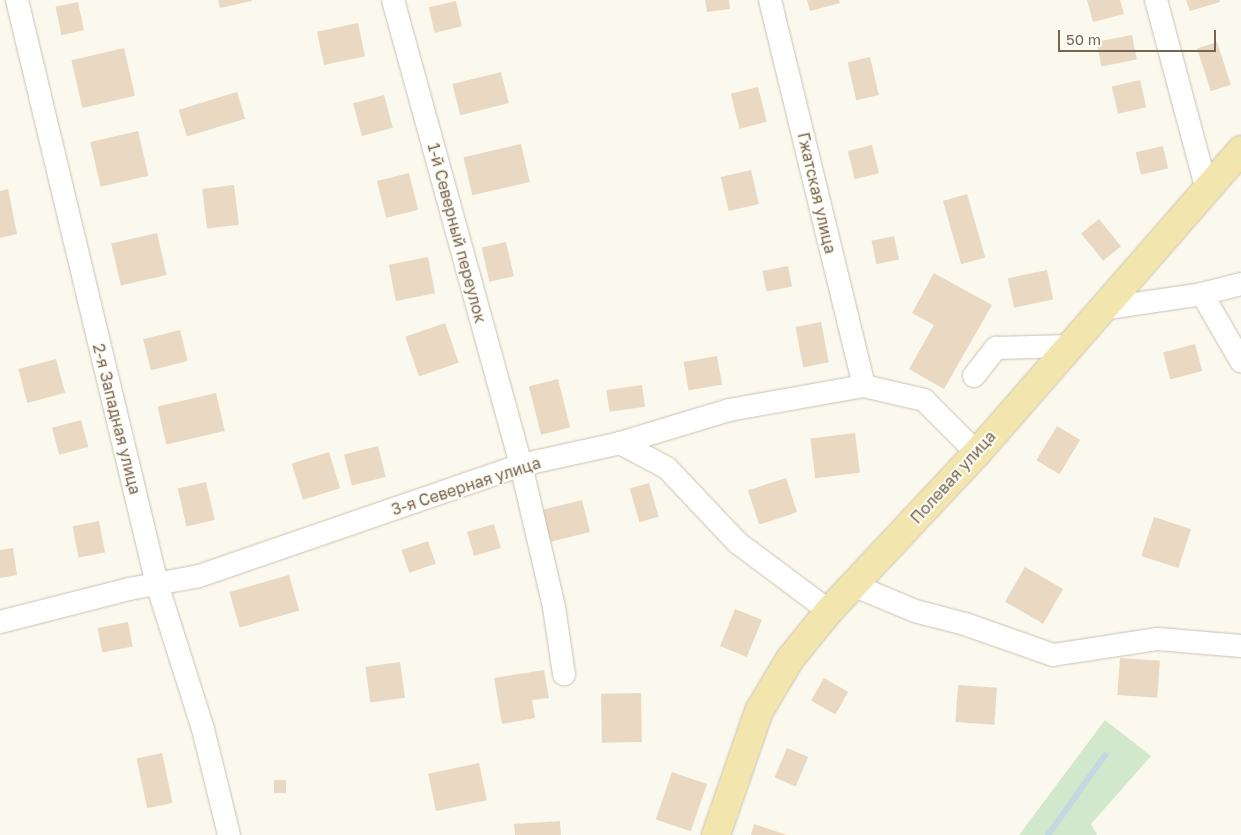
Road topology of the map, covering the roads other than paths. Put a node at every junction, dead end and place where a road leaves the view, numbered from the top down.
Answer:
1 (17, 0) edge
2 (393, 0) edge
3 (770, 0) edge
4 (1156, 0) edge
5 (1241, 150) edge
6 (1207, 190) junction
7 (1241, 284) edge
8 (1202, 294) junction
9 (1101, 309) junction
10 (1069, 346) junction
11 (1241, 361) edge
12 (974, 376) dead end
13 (864, 386) junction
14 (620, 443) junction
15 (976, 453) junction
16 (521, 465) junction
17 (157, 584) junction
18 (853, 585) junction
19 (829, 612) junction
20 (0, 622) edge
21 (1241, 646) edge
22 (564, 674) dead end
23 (229, 835) edge
24 (716, 835) edge

1 - 17 street, 2-я Западная улица
2 - 16 street, 1-й Северный переулок
3 - 13 street, Гжатская улица
4 - 6 street
5 - 6 main road, Полевая улица
6 - 9 main road, Полевая улица
7 - 8 street
8 - 9 street
8 - 11 street
9 - 10 main road, Полевая улица
10 - 12 street
10 - 15 main road, Полевая улица
13 - 14 street, 3-я Северная улица
13 - 15 street, 3-я Северная улица
14 - 16 street, 3-я Северная улица
14 - 19 street
15 - 18 main road, Полевая улица
16 - 17 street, 3-я Северная улица
16 - 22 street, 1-й Северный переулок
17 - 20 street, 3-я Северная улица
17 - 23 street, 2-я Западная улица
18 - 19 main road, Полевая улица
18 - 21 street
19 - 24 main road, Полевая улица

